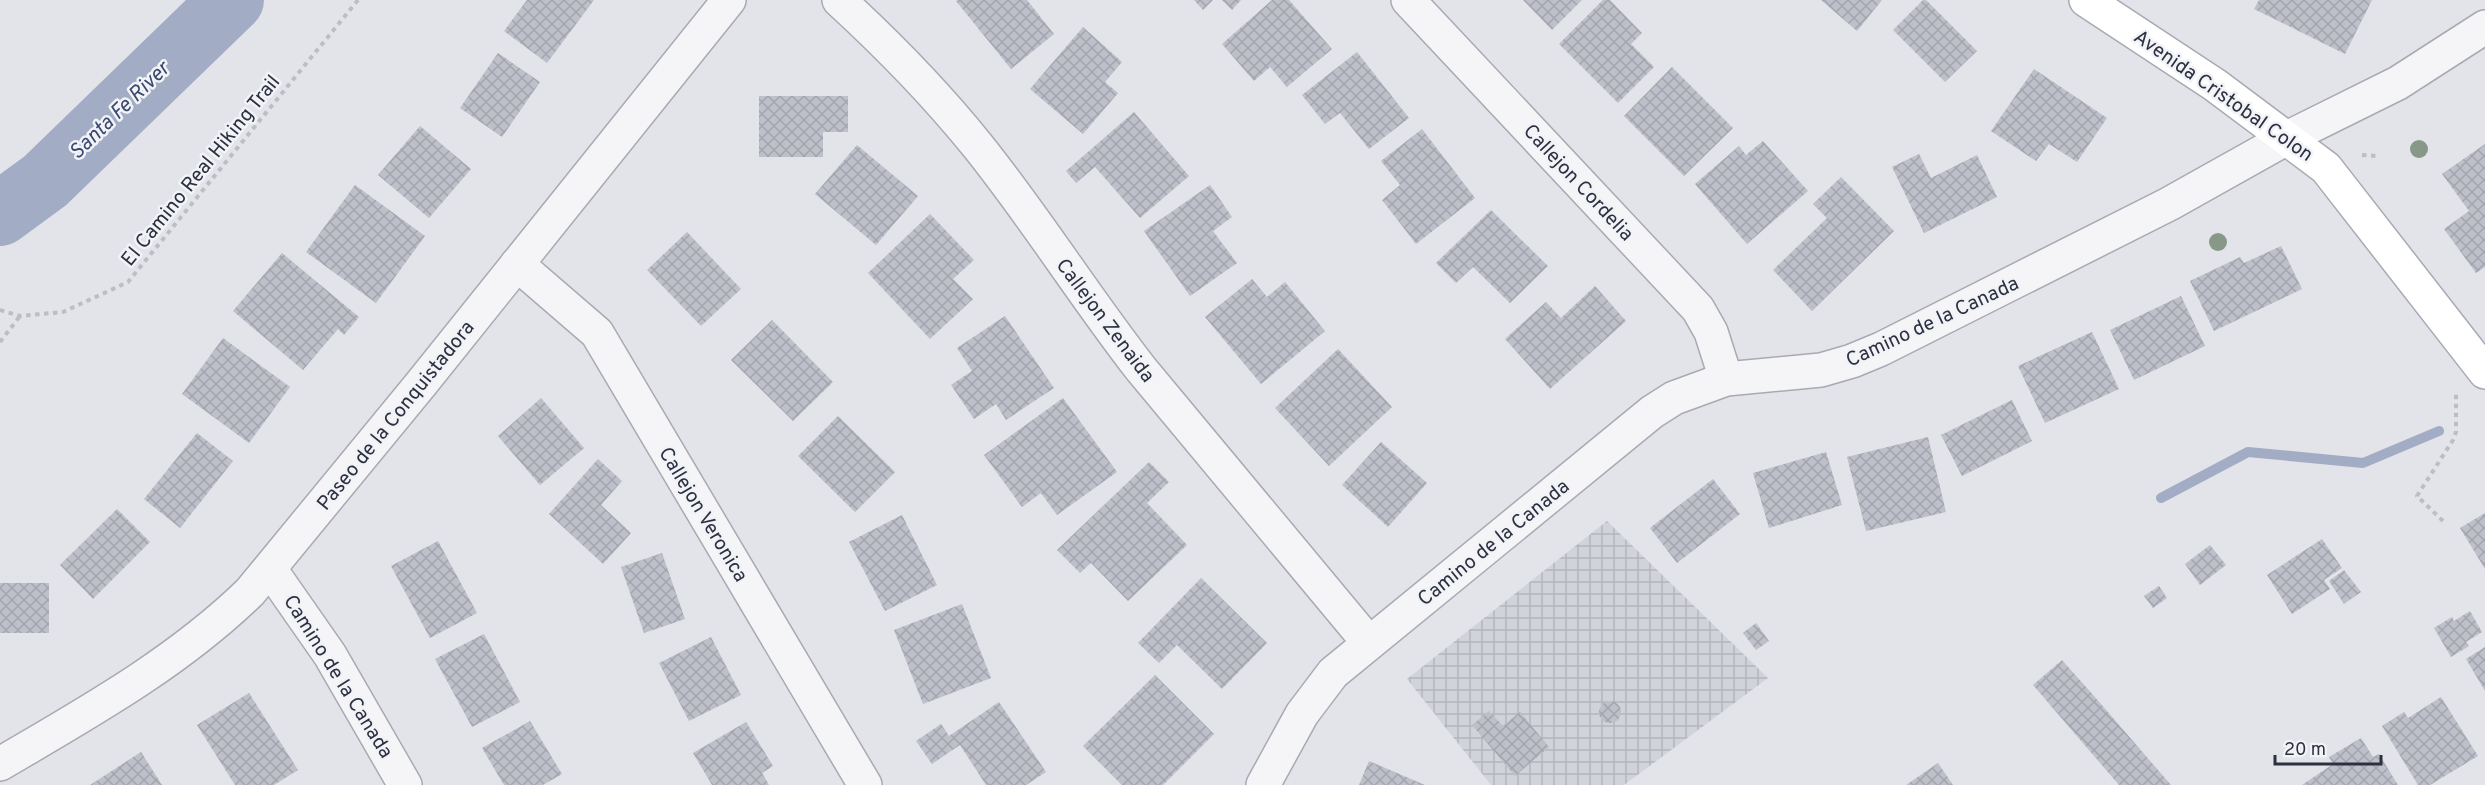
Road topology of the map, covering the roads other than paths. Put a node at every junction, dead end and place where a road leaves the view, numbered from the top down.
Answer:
1 (729, 0) edge
2 (839, 0) edge
3 (1408, 0) edge
4 (2086, 0) edge
5 (2485, 27) edge
6 (2287, 138) junction
7 (517, 264) junction
8 (2485, 372) edge
9 (1726, 379) junction
10 (270, 569) junction
11 (1370, 643) junction
12 (0, 764) edge
13 (405, 785) edge
14 (865, 785) edge
15 (1263, 785) edge

1 - 7 street, Paseo de la Conquistadora
2 - 11 street, Callejon Zenaida
3 - 9 street, Callejon Cordelia
4 - 6 street, Avenida Cristobal Colon
5 - 6 street, Camino de la Canada
6 - 8 street, Avenida Cristobal Colon
6 - 9 street, Camino de la Canada
7 - 10 street, Paseo de la Conquistadora
7 - 14 street, Callejon Veronica
9 - 11 street, Camino de la Canada
10 - 12 street, Paseo de la Conquistadora
10 - 13 street, Camino de la Canada
11 - 15 street, Camino de la Canada

